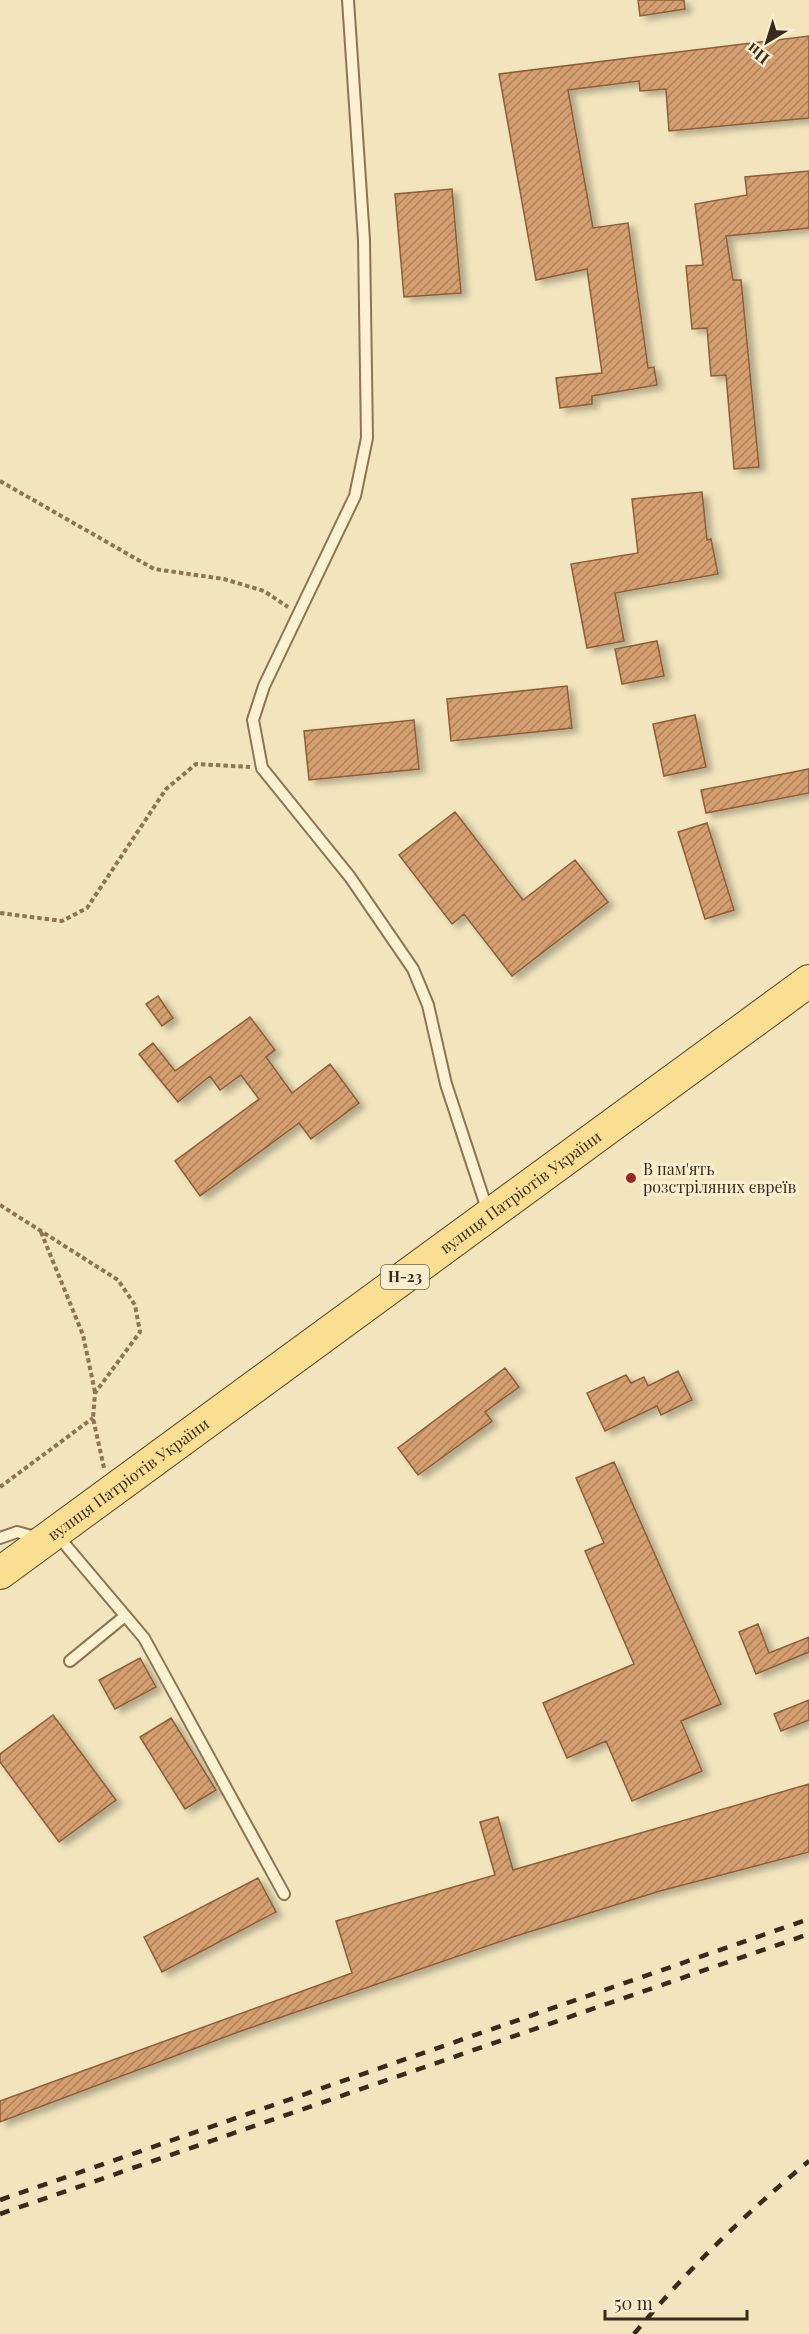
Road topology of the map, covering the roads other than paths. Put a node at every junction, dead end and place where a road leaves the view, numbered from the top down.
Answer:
1 (348, 0) edge
2 (809, 981) edge
3 (489, 1215) junction
4 (50, 1536) junction
5 (0, 1538) edge
6 (0, 1573) edge
7 (124, 1616) junction
8 (69, 1661) dead end
9 (284, 1894) dead end

1 - 3 lane
2 - 3 main road, вулиця Патріотів України / Н-23
3 - 4 main road, вулиця Патріотів України / Н-23
4 - 5 lane
4 - 6 main road, вулиця Патріотів України / Н-23
4 - 7 lane
7 - 8 lane
7 - 9 lane

